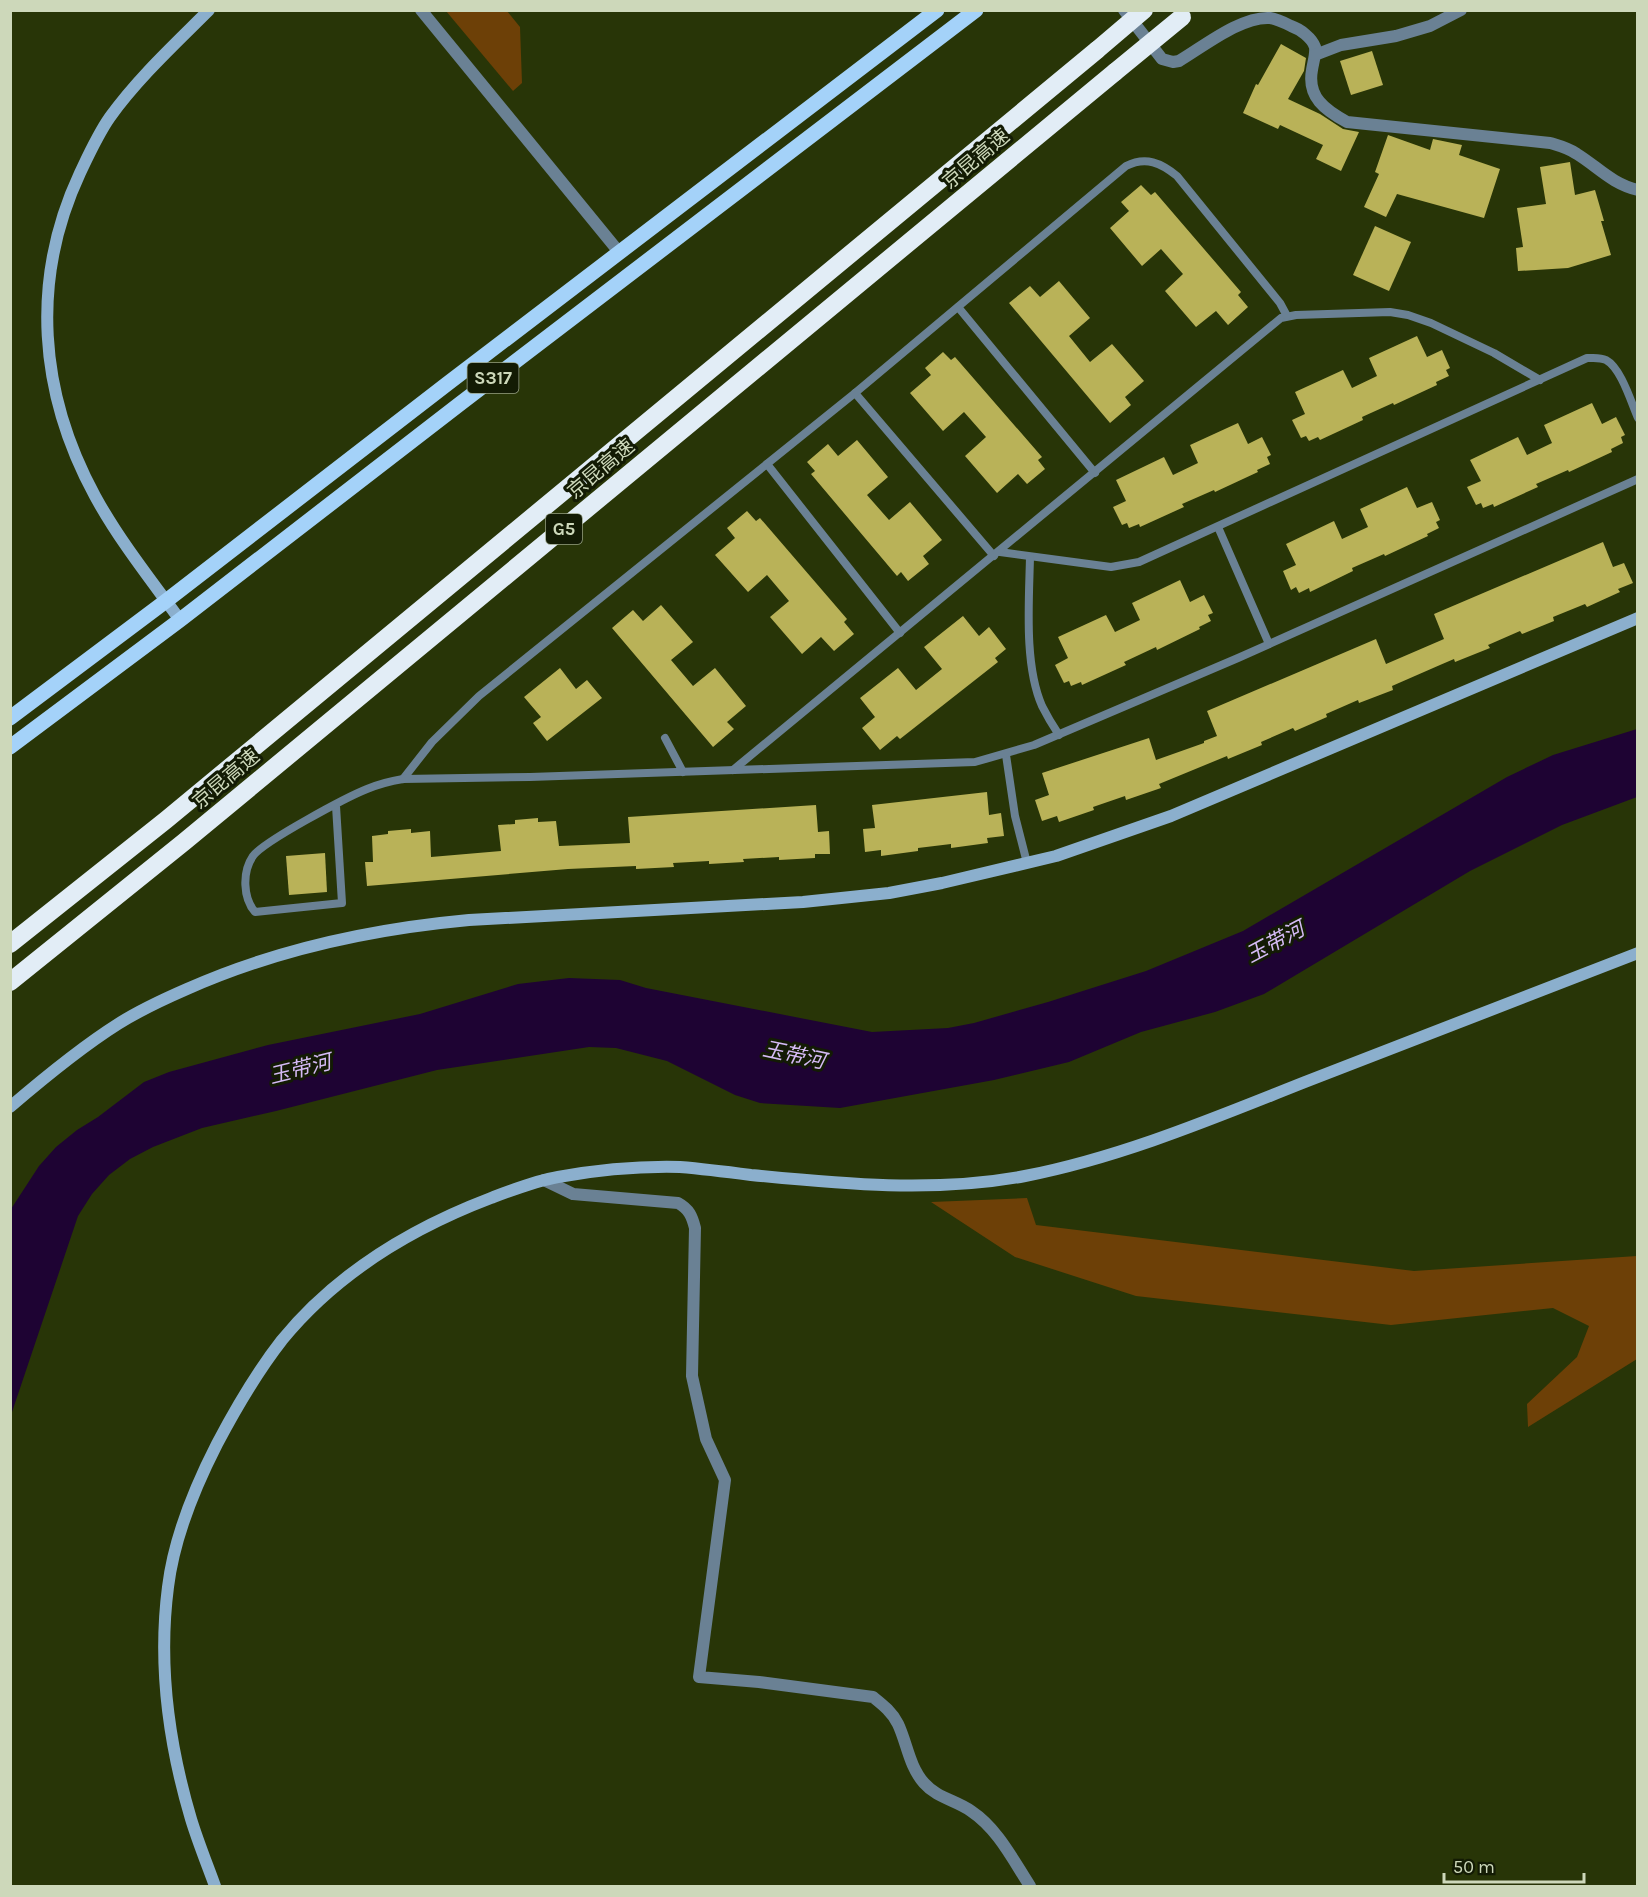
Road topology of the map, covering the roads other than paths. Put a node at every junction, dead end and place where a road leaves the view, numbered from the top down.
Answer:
1 (209, 10) edge
2 (421, 10) edge
3 (937, 10) edge
4 (976, 10) edge
5 (1124, 10) edge
6 (1144, 10) edge
7 (1461, 10) edge
8 (1186, 14) edge
9 (1315, 54) junction
10 (1638, 190) edge
11 (619, 252) junction
12 (958, 307) junction
13 (1287, 316) junction
14 (1540, 380) junction
15 (855, 393) junction
16 (1638, 418) edge
17 (767, 464) junction
18 (1095, 473) junction
19 (1638, 479) edge
20 (1218, 527) junction
21 (997, 554) junction
22 (1030, 557) junction
23 (166, 601) junction
24 (1638, 618) edge
25 (180, 620) junction
26 (900, 633) junction
27 (1269, 644) junction
28 (10, 718) edge
29 (1059, 735) junction
30 (665, 738) dead end
31 (10, 747) edge
32 (1006, 755) junction
33 (733, 770) junction
34 (682, 772) junction
35 (403, 778) junction
36 (336, 806) junction
37 (1027, 863) junction
38 (10, 944) edge
39 (1638, 953) edge
40 (10, 982) edge
41 (10, 1107) edge
42 (544, 1180) junction
43 (214, 1887) edge
44 (1030, 1887) edge

1 - 23 street
2 - 11 street
3 - 11 main road, S317
4 - 25 main road, S317
5 - 9 street
6 - 38 highway, 京昆高速 / G5, bridge
7 - 9 street
8 - 40 highway, 京昆高速 / G5, bridge
9 - 10 street
11 - 23 main road, S317
12 - 13 lane
12 - 15 lane
12 - 18 lane
13 - 14 lane
13 - 18 lane
14 - 16 lane
14 - 20 lane
15 - 17 lane
15 - 21 lane
17 - 26 lane
17 - 35 lane
18 - 21 lane
19 - 27 lane
20 - 22 lane
20 - 27 lane
21 - 22 lane
21 - 26 lane
22 - 29 lane
23 - 25 street
23 - 28 main road, S317
24 - 37 street
25 - 31 main road, S317
26 - 33 lane
27 - 29 lane
29 - 32 lane
30 - 34 lane
32 - 33 lane
32 - 37 lane
33 - 34 lane
34 - 35 lane
35 - 36 lane
36 - 36 lane
37 - 41 street
39 - 42 street
42 - 43 street
42 - 44 street

